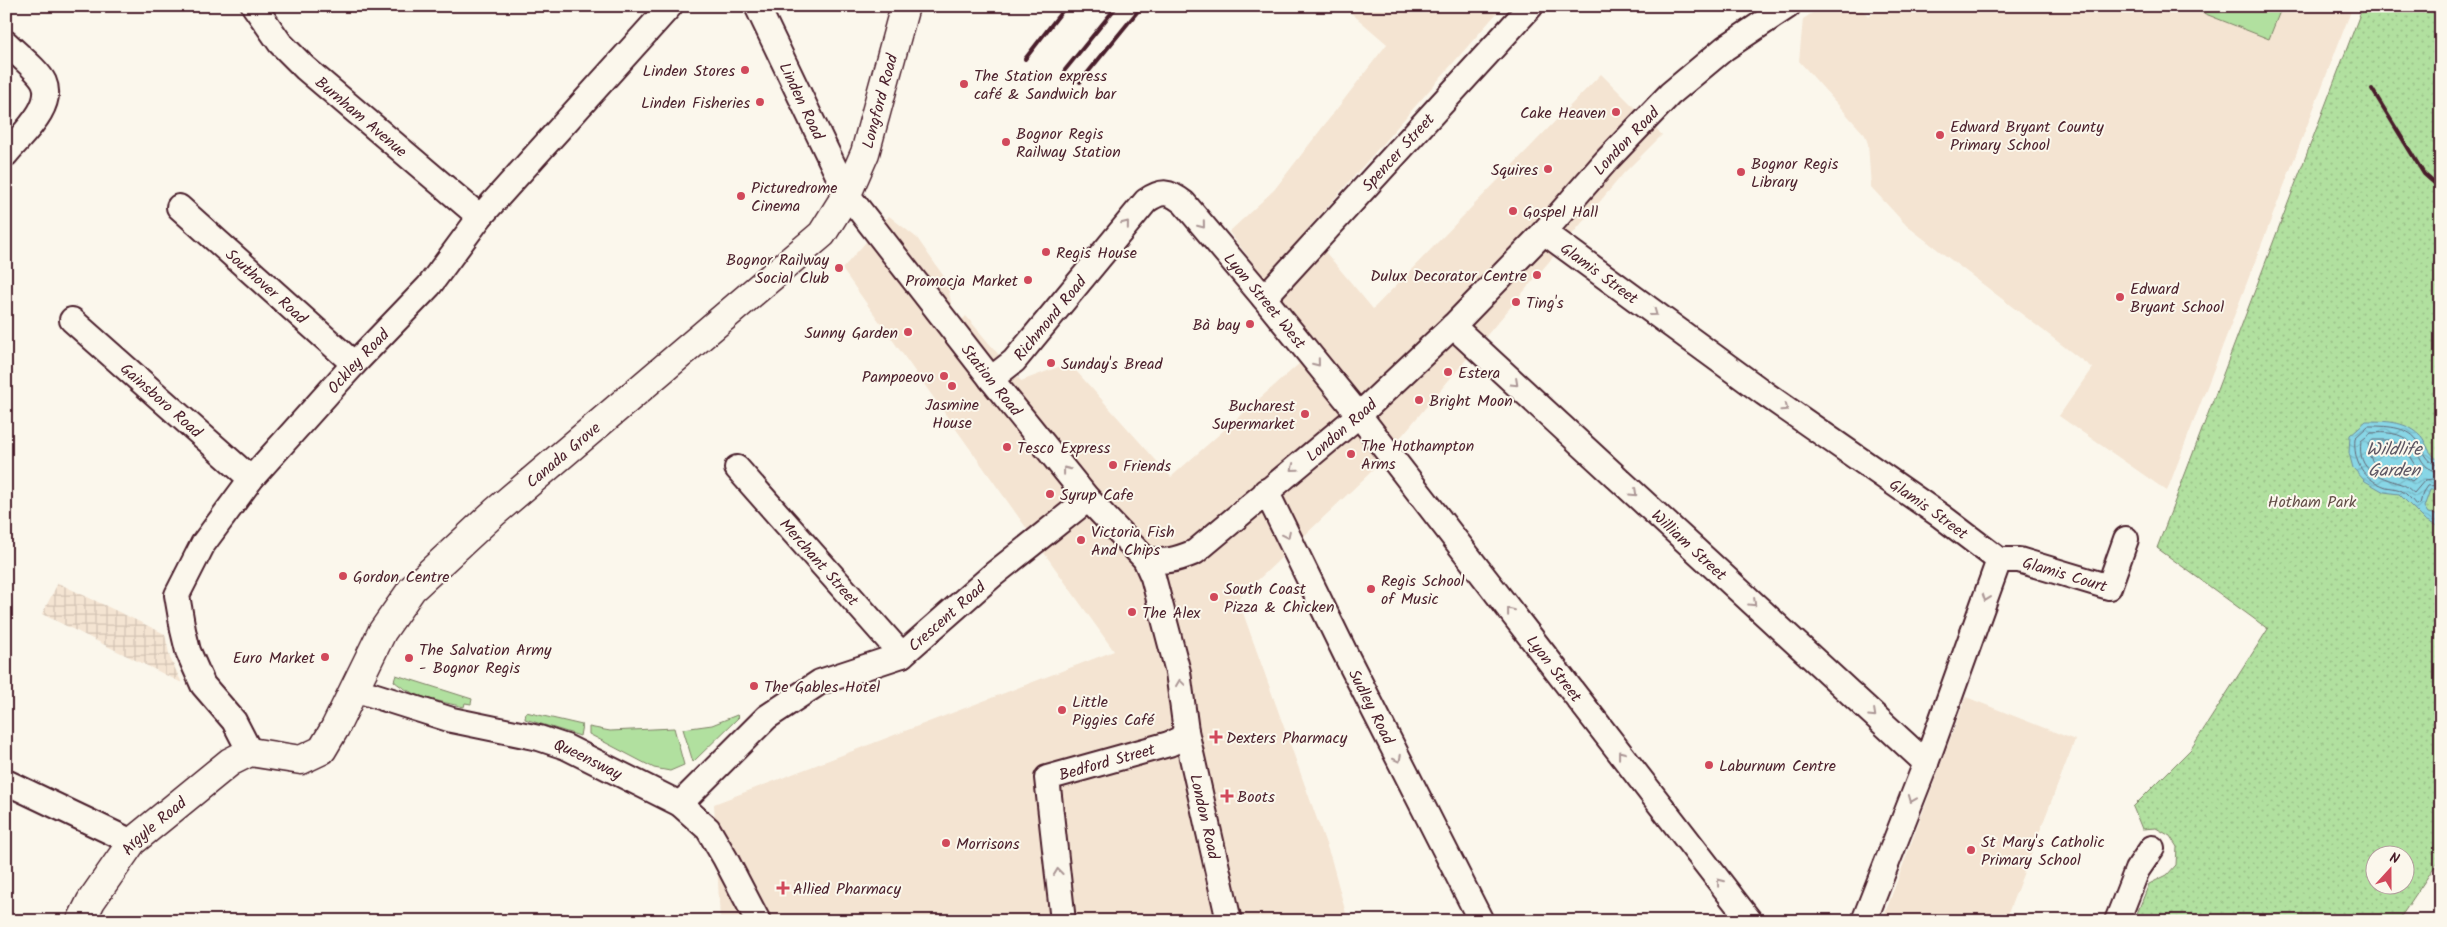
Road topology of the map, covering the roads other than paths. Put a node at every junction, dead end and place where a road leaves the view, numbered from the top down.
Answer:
1 (254, 6) edge
2 (670, 6) edge
3 (757, 6) edge
4 (905, 6) edge
5 (1531, 6) edge
6 (1788, 6) edge
7 (6, 43) edge
8 (6, 154) edge
9 (1167, 192) joint
10 (847, 194) junction
11 (179, 207) dead end
12 (480, 217) junction
13 (1544, 232) junction
14 (1264, 298) junction
15 (72, 320) dead end
16 (1453, 326) junction
17 (354, 364) junction
18 (991, 379) junction
19 (1359, 415) junction
20 (737, 468) dead end
21 (251, 479) junction
22 (1266, 491) junction
23 (1088, 499) junction
24 (2126, 539) dead end
25 (1145, 559) junction
26 (1999, 560) junction
27 (902, 655) junction
28 (354, 689) junction
29 (1186, 731) junction
30 (250, 752) junction
31 (1926, 763) junction
32 (6, 782) edge
33 (680, 804) junction
34 (132, 842) junction
35 (2152, 848) dead end
36 (81, 921) edge
37 (758, 921) edge
38 (1063, 921) edge
39 (1229, 921) edge
40 (1481, 921) edge
41 (1750, 921) edge
42 (1864, 921) edge
43 (2117, 921) edge

1 - 12 street, Burnham Avenue
2 - 12 street, Ockley Road
3 - 10 street, Linden Road
4 - 10 main road, Longford Road
5 - 14 street, Spencer Street
6 - 13 street, London Road
7 - 8 street
9 -> 14 street, Lyon Street West
18 -> 9 street, Richmond Road
10 - 18 street, Station Road
10 - 28 main road, Canada Grove
11 - 17 street, Southover Road
12 - 17 street, Ockley Road
13 - 16 street, London Road
13 -> 26 street, Glamis Street
14 -> 19 street, Lyon Street West
15 - 21 street, Gainsboro Road
16 - 19 street, London Road
16 -> 31 street, William Street
17 - 21 street, Ockley Road
23 -> 18 street, Station Road
19 -> 22 street, London Road
41 -> 19 street, Lyon Street
20 - 27 street, Merchant Street
21 - 30 street, Ockley Road
22 - 25 street, London Road
22 -> 40 street, Sudley Road
23 - 25 street, Station Road
23 - 27 street, Crescent Road
24 - 26 street, Glamis Court
29 -> 25 street, London Road
26 -> 31 street
27 - 33 street, Crescent Road
28 - 30 main road, Canada Grove
28 - 33 street, Queensway
38 -> 29 street, Bedford Street
29 - 39 street, London Road
30 - 34 main road, Argyle Road
31 -> 42 street
32 - 34 street
33 - 37 street, Queensway
34 - 36 main road, Argyle Road
35 - 43 street

